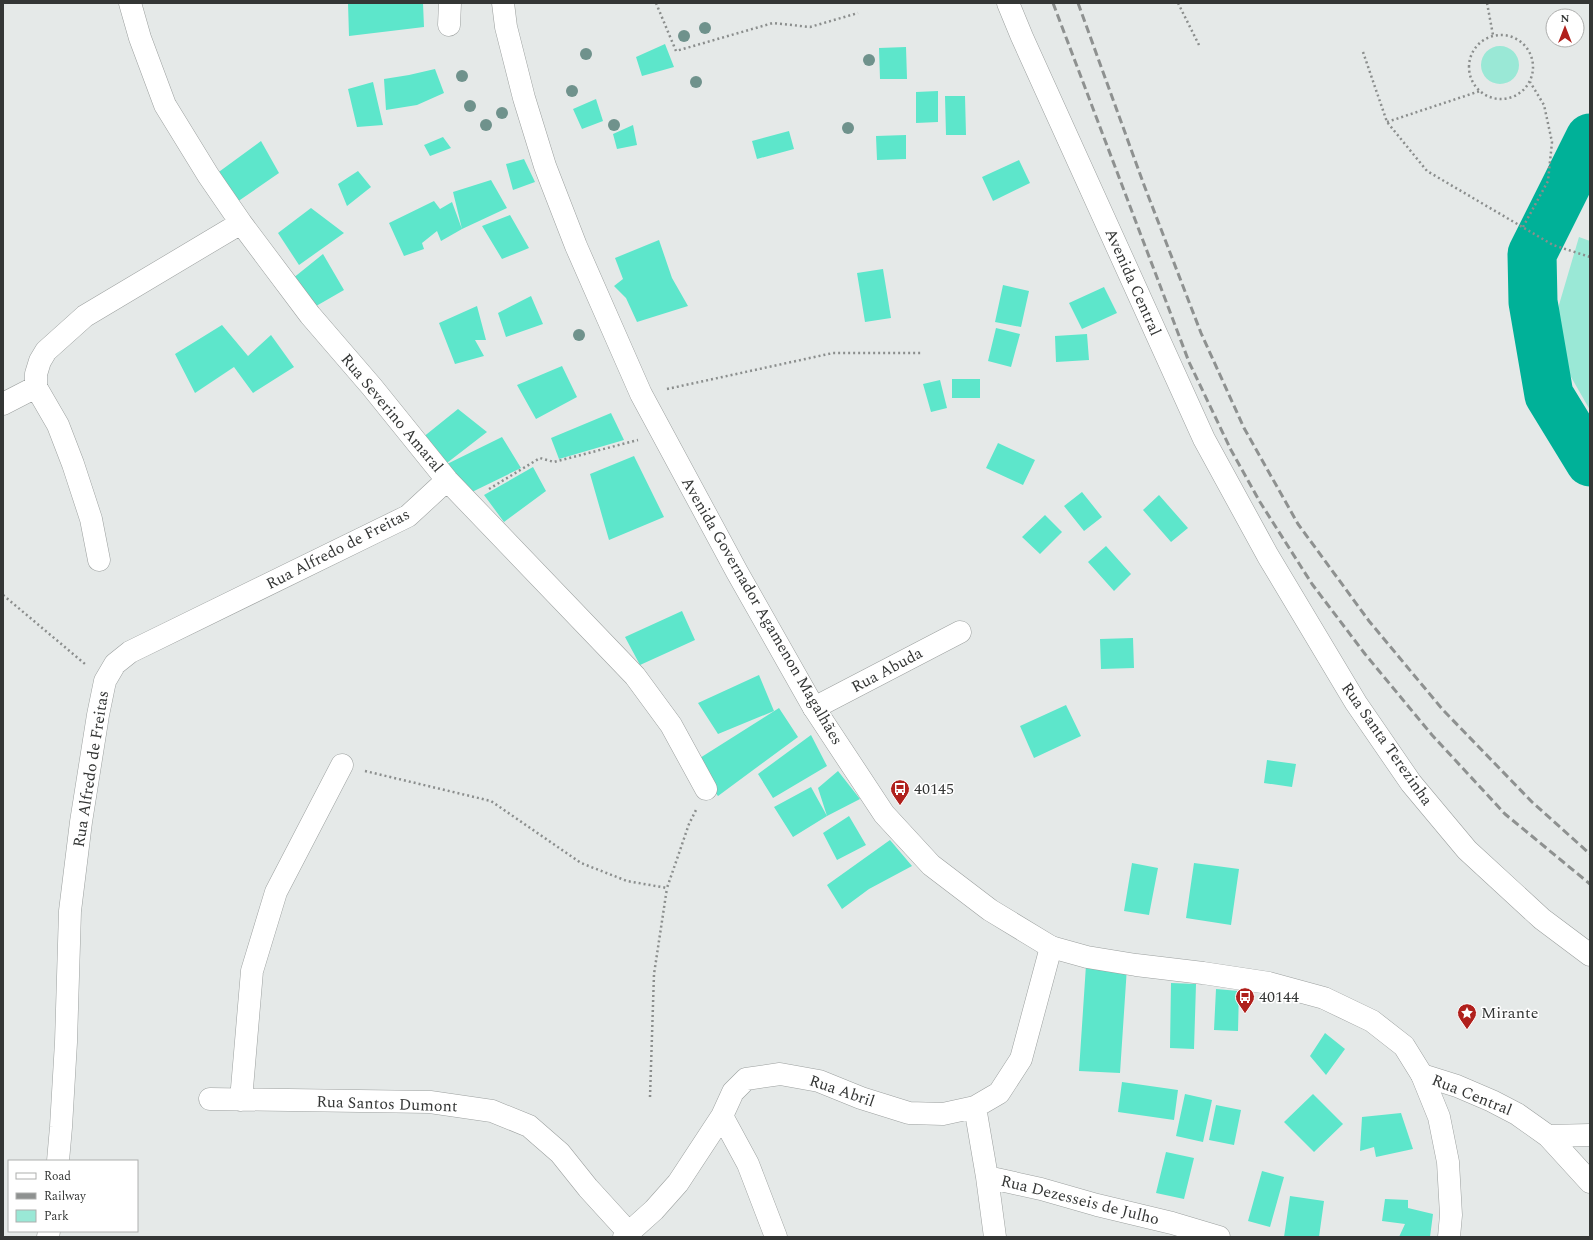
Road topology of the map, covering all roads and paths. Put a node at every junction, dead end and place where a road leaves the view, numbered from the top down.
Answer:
1 (130, 3) edge
2 (450, 3) edge
3 (503, 3) edge
4 (656, 3) edge
5 (1008, 3) edge
6 (1178, 3) edge
7 (1487, 3) edge
8 (858, 13) dead end
9 (449, 25) dead end
10 (1493, 35) junction
11 (1200, 47) dead end
12 (1363, 52) dead end
13 (1530, 82) junction
14 (1480, 91) junction
15 (1387, 122) junction
16 (241, 223) junction
17 (1523, 227) junction
18 (1590, 257) edge
19 (923, 353) dead end
20 (36, 387) junction
21 (641, 394) junction
22 (3, 404) edge
23 (662, 434) junction
24 (447, 480) junction
25 (468, 501) junction
26 (1268, 556) joint
27 (99, 560) dead end
28 (3, 595) edge
29 (960, 632) dead end
30 (106, 681) junction
31 (814, 708) junction
32 (342, 765) joint
33 (706, 789) joint
34 (667, 888) junction
35 (1051, 947) junction
36 (1590, 956) edge
37 (1422, 1075) junction
38 (650, 1097) dead end
39 (210, 1099) dead end
40 (241, 1100) junction
41 (976, 1107) junction
42 (722, 1116) junction
43 (1590, 1135) edge
44 (1548, 1136) junction
45 (58, 1160) edge
46 (987, 1177) junction
47 (1590, 1182) edge
48 (628, 1236) edge
49 (776, 1237) edge
50 (995, 1237) edge
51 (1219, 1237) edge
52 (1449, 1237) edge

1 - 16 street, Rua Severino Amaral
2 - 9 street
3 - 21 street, Avenida Governador Agamenon Magalhães
4 - 8 path
5 - 26 street, Avenida Central
6 - 11 path
7 - 10 path
10 - 13 path
10 - 14 path
12 - 15 path
13 - 14 path
13 - 17 path
14 - 15 path
15 - 17 path
16 - 20 street
16 - 24 street, Rua Severino Amaral
17 - 18 path
19 - 21 path
20 - 22 street
20 - 27 street
21 - 23 street, Avenida Governador Agamenon Magalhães
23 - 25 path
23 - 31 street, Avenida Governador Agamenon Magalhães
24 - 25 street, Rua Severino Amaral
24 - 30 street, Rua Alfredo de Freitas
25 - 33 street, Rua Severino Amaral
26 - 36 street, Rua Santa Terezinha
28 - 30 path
29 - 31 street, Rua Abuda
30 - 45 street, Rua Alfredo de Freitas
31 - 35 street, Avenida Governador Agamenon Magalhães
32 - 34 path
32 - 40 street
33 - 34 path
34 - 38 path
35 - 37 street, Avenida Governador Agamenon Magalhães
35 - 41 street, Rua Abril
37 - 44 street, Rua Central
37 - 52 street, Avenida Governador Agamenon Magalhães
39 - 40 street, Rua Santos Dumont
40 - 48 street, Rua Santos Dumont
41 - 42 street, Rua Abril
41 - 46 street
42 - 48 street, Rua Abril
42 - 49 street
43 - 44 street
44 - 47 street, Rua Central
46 - 50 street
46 - 51 street, Rua Dezesseis de Julho

